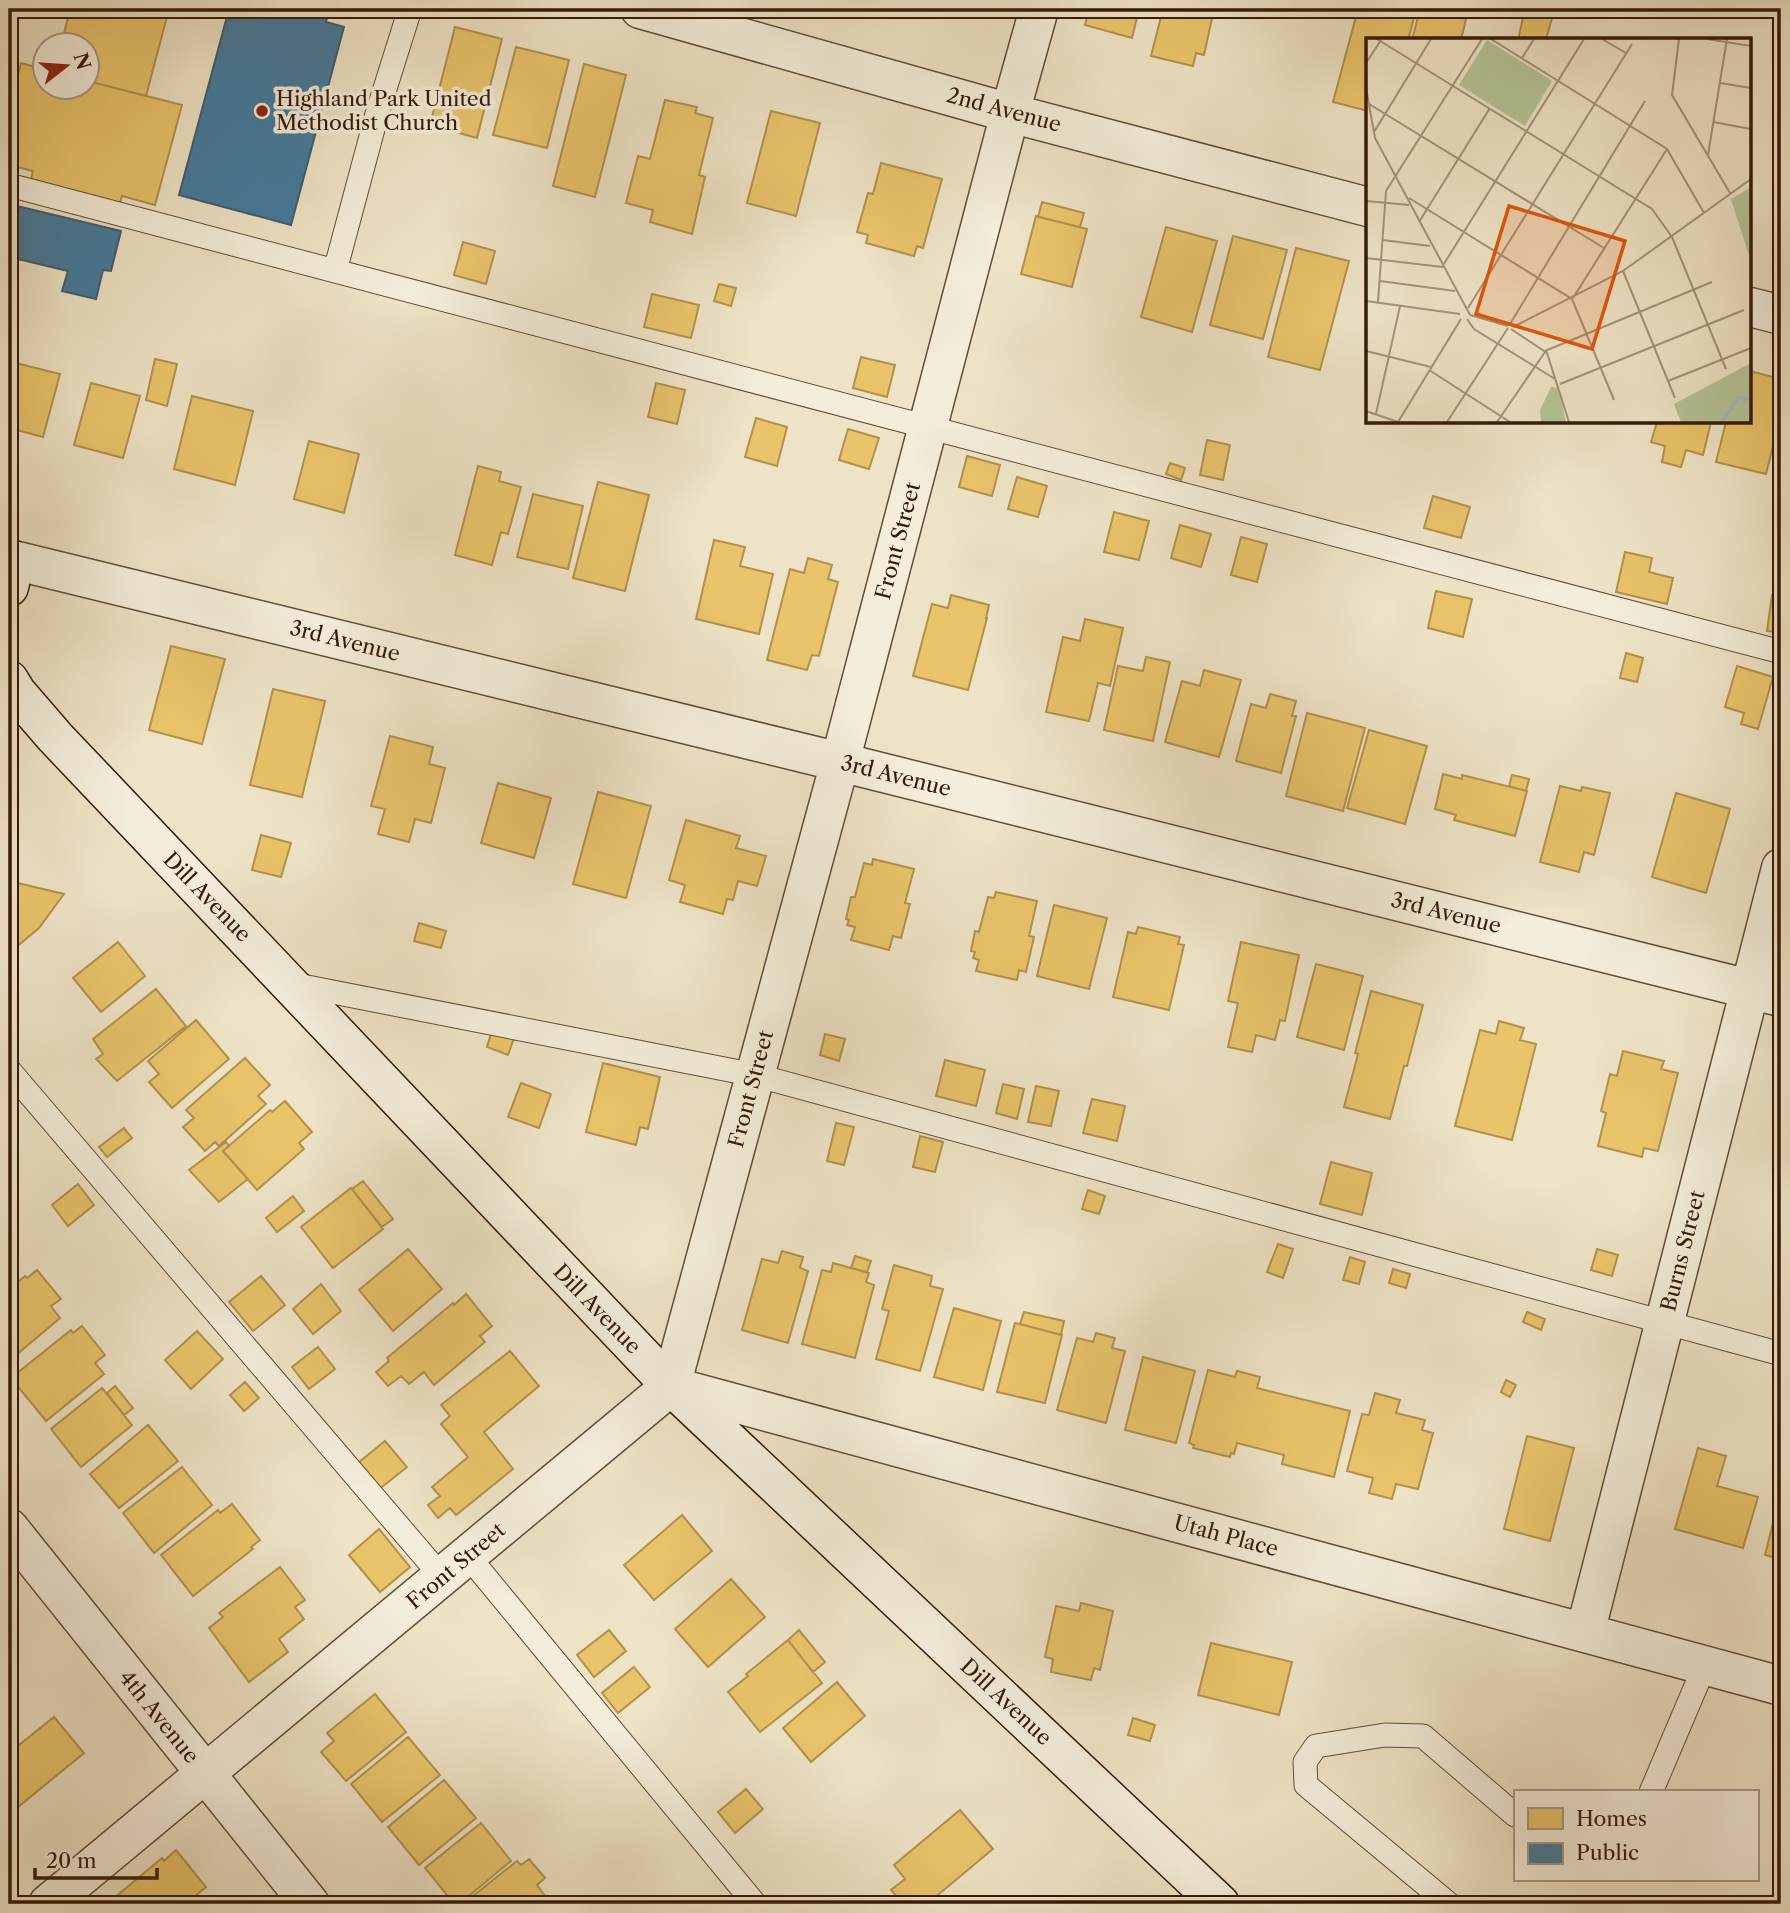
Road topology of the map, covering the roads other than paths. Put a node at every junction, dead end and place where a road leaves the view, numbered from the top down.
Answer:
1 (410, 9) edge
2 (640, 9) edge
3 (1039, 9) edge
4 (1010, 113) junction
5 (9, 185) edge
6 (1366, 206) edge
7 (335, 271) junction
8 (1752, 308) edge
9 (1781, 315) edge
10 (928, 428) junction
11 (9, 558) edge
12 (9, 587) edge
13 (1781, 652) edge
14 (9, 680) edge
15 (840, 762) junction
16 (1781, 868) edge
17 (289, 984) junction
18 (1766, 993) edge
19 (9, 1070) edge
20 (755, 1075) junction
21 (1665, 1323) junction
22 (1781, 1354) edge
23 (671, 1386) junction
24 (9, 1528) edge
25 (455, 1566) junction
26 (1586, 1633) junction
27 (1705, 1665) junction
28 (1781, 1685) edge
29 (206, 1775) junction
30 (1652, 1790) edge
31 (1514, 1814) edge
32 (48, 1904) edge
33 (310, 1904) edge
34 (755, 1904) edge
35 (1220, 1904) edge
36 (1449, 1904) edge

1 - 7 lane
2 - 4 street, 2nd Avenue
3 - 4 street, Front Street
4 - 6 street, 2nd Avenue
4 - 10 street, Front Street
5 - 7 lane
7 - 10 lane
8 - 9 street
10 - 13 lane
10 - 15 street, Front Street
11 - 12 street
11 - 15 street, 3rd Avenue
14 - 17 street, Dill Avenue
15 - 18 street, 3rd Avenue
15 - 20 street, Front Street
16 - 18 street, Burns Street
17 - 20 lane
17 - 23 street, Dill Avenue
18 - 21 street, Burns Street
19 - 25 lane
20 - 21 lane
20 - 23 street, Front Street
21 - 22 lane
21 - 26 street, Burns Street
23 - 25 street, Front Street
23 - 26 street, Utah Place
23 - 35 street, Dill Avenue
24 - 29 street, 4th Avenue
25 - 29 street, Front Street
25 - 34 lane
26 - 27 street, Utah Place
27 - 28 street, Utah Place
27 - 30 lane
29 - 32 street, Front Street
29 - 33 street, 4th Avenue
31 - 36 lane

